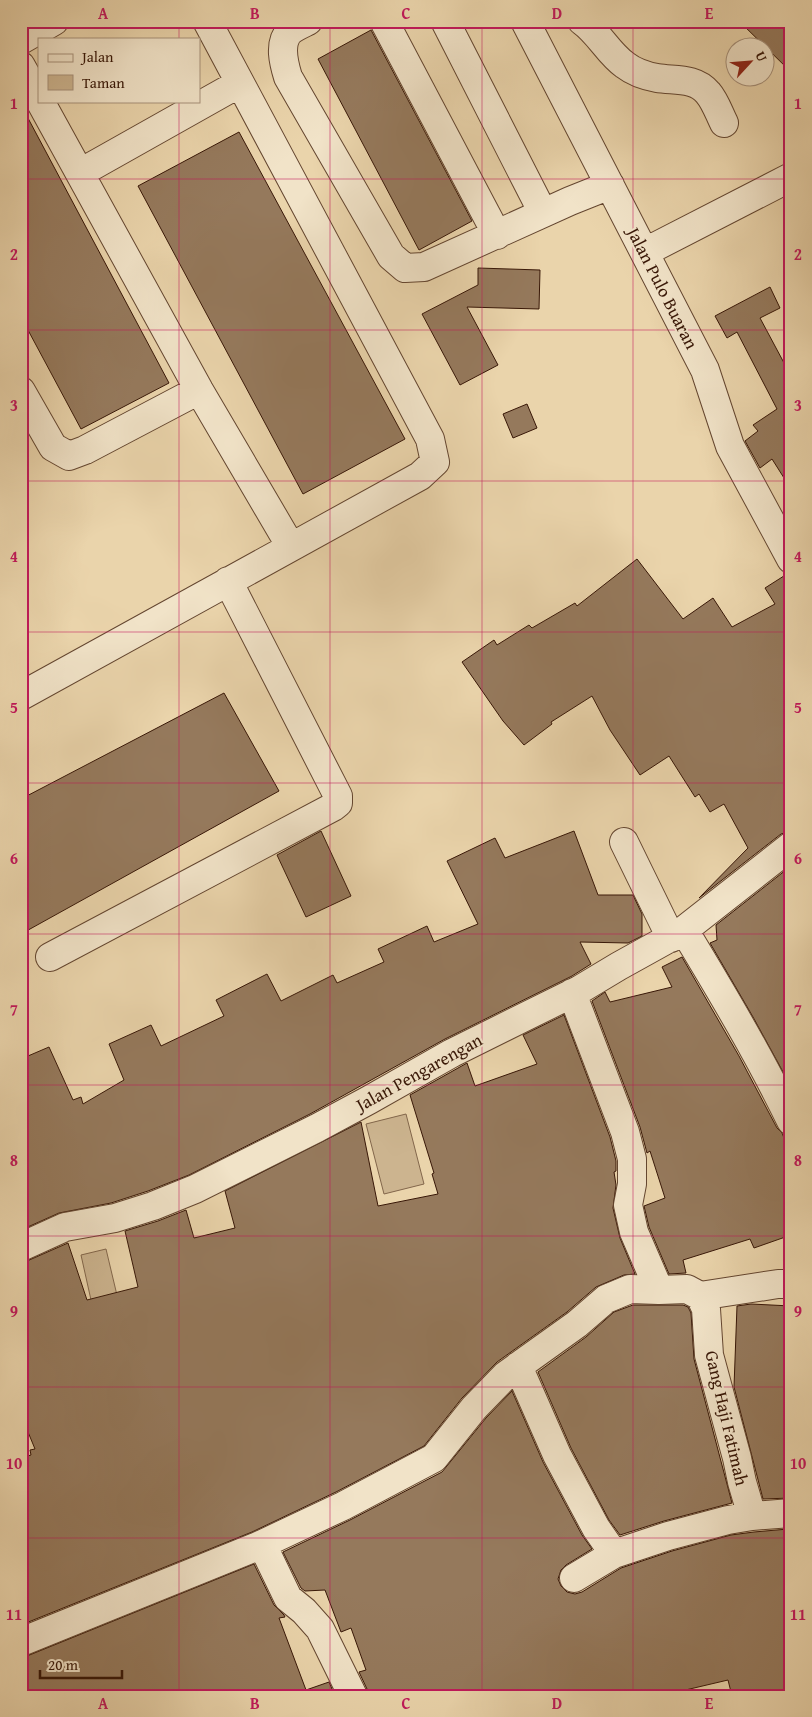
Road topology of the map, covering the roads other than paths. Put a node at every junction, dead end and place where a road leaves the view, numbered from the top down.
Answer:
1 (54, 21) edge
2 (208, 21) edge
3 (308, 21) edge
4 (384, 21) edge
5 (444, 21) edge
6 (582, 21) edge
7 (534, 24) edge
8 (21, 40) edge
9 (21, 66) edge
10 (240, 83) junction
11 (38, 96) edge
12 (41, 102) edge
13 (724, 123) dead end
14 (80, 173) junction
15 (791, 177) edge
16 (610, 186) junction
17 (543, 213) junction
18 (497, 235) junction
19 (645, 252) junction
20 (199, 390) junction
21 (21, 391) edge
22 (291, 546) junction
23 (791, 558) edge
24 (228, 582) junction
25 (21, 696) edge
26 (624, 842) dead end
27 (791, 846) edge
28 (678, 934) junction
29 (50, 957) dead end
30 (572, 993) junction
31 (791, 1121) edge
32 (21, 1247) edge
33 (791, 1284) edge
34 (659, 1290) junction
35 (700, 1296) junction
36 (518, 1366) junction
37 (752, 1516) junction
38 (790, 1518) edge
39 (262, 1544) junction
40 (614, 1554) junction
41 (574, 1578) dead end
42 (21, 1642) edge
43 (353, 1696) edge

1 - 8 street
2 - 10 street
3 - 18 street
4 - 18 street
5 - 17 street
6 - 13 street
7 - 16 street, Jalan Pulo Buaran
9 - 11 street
10 - 14 street
10 - 22 street
12 - 14 street
14 - 20 street
15 - 19 street
16 - 17 street
16 - 19 street, Jalan Pulo Buaran
17 - 18 street
19 - 23 street, Jalan Pulo Buaran
20 - 21 street
20 - 22 street
22 - 24 street
24 - 25 street
24 - 29 street
26 - 28 street
27 - 28 street, Jalan Pengarengan
28 - 30 street, Jalan Pengarengan
28 - 31 street
30 - 32 street, Jalan Pengarengan
30 - 34 street
33 - 35 street
34 - 35 street
34 - 36 street
35 - 37 street, Gang Haji Fatimah
36 - 39 street
36 - 40 street
37 - 38 street
37 - 40 street
39 - 42 street
39 - 43 street
40 - 41 street

